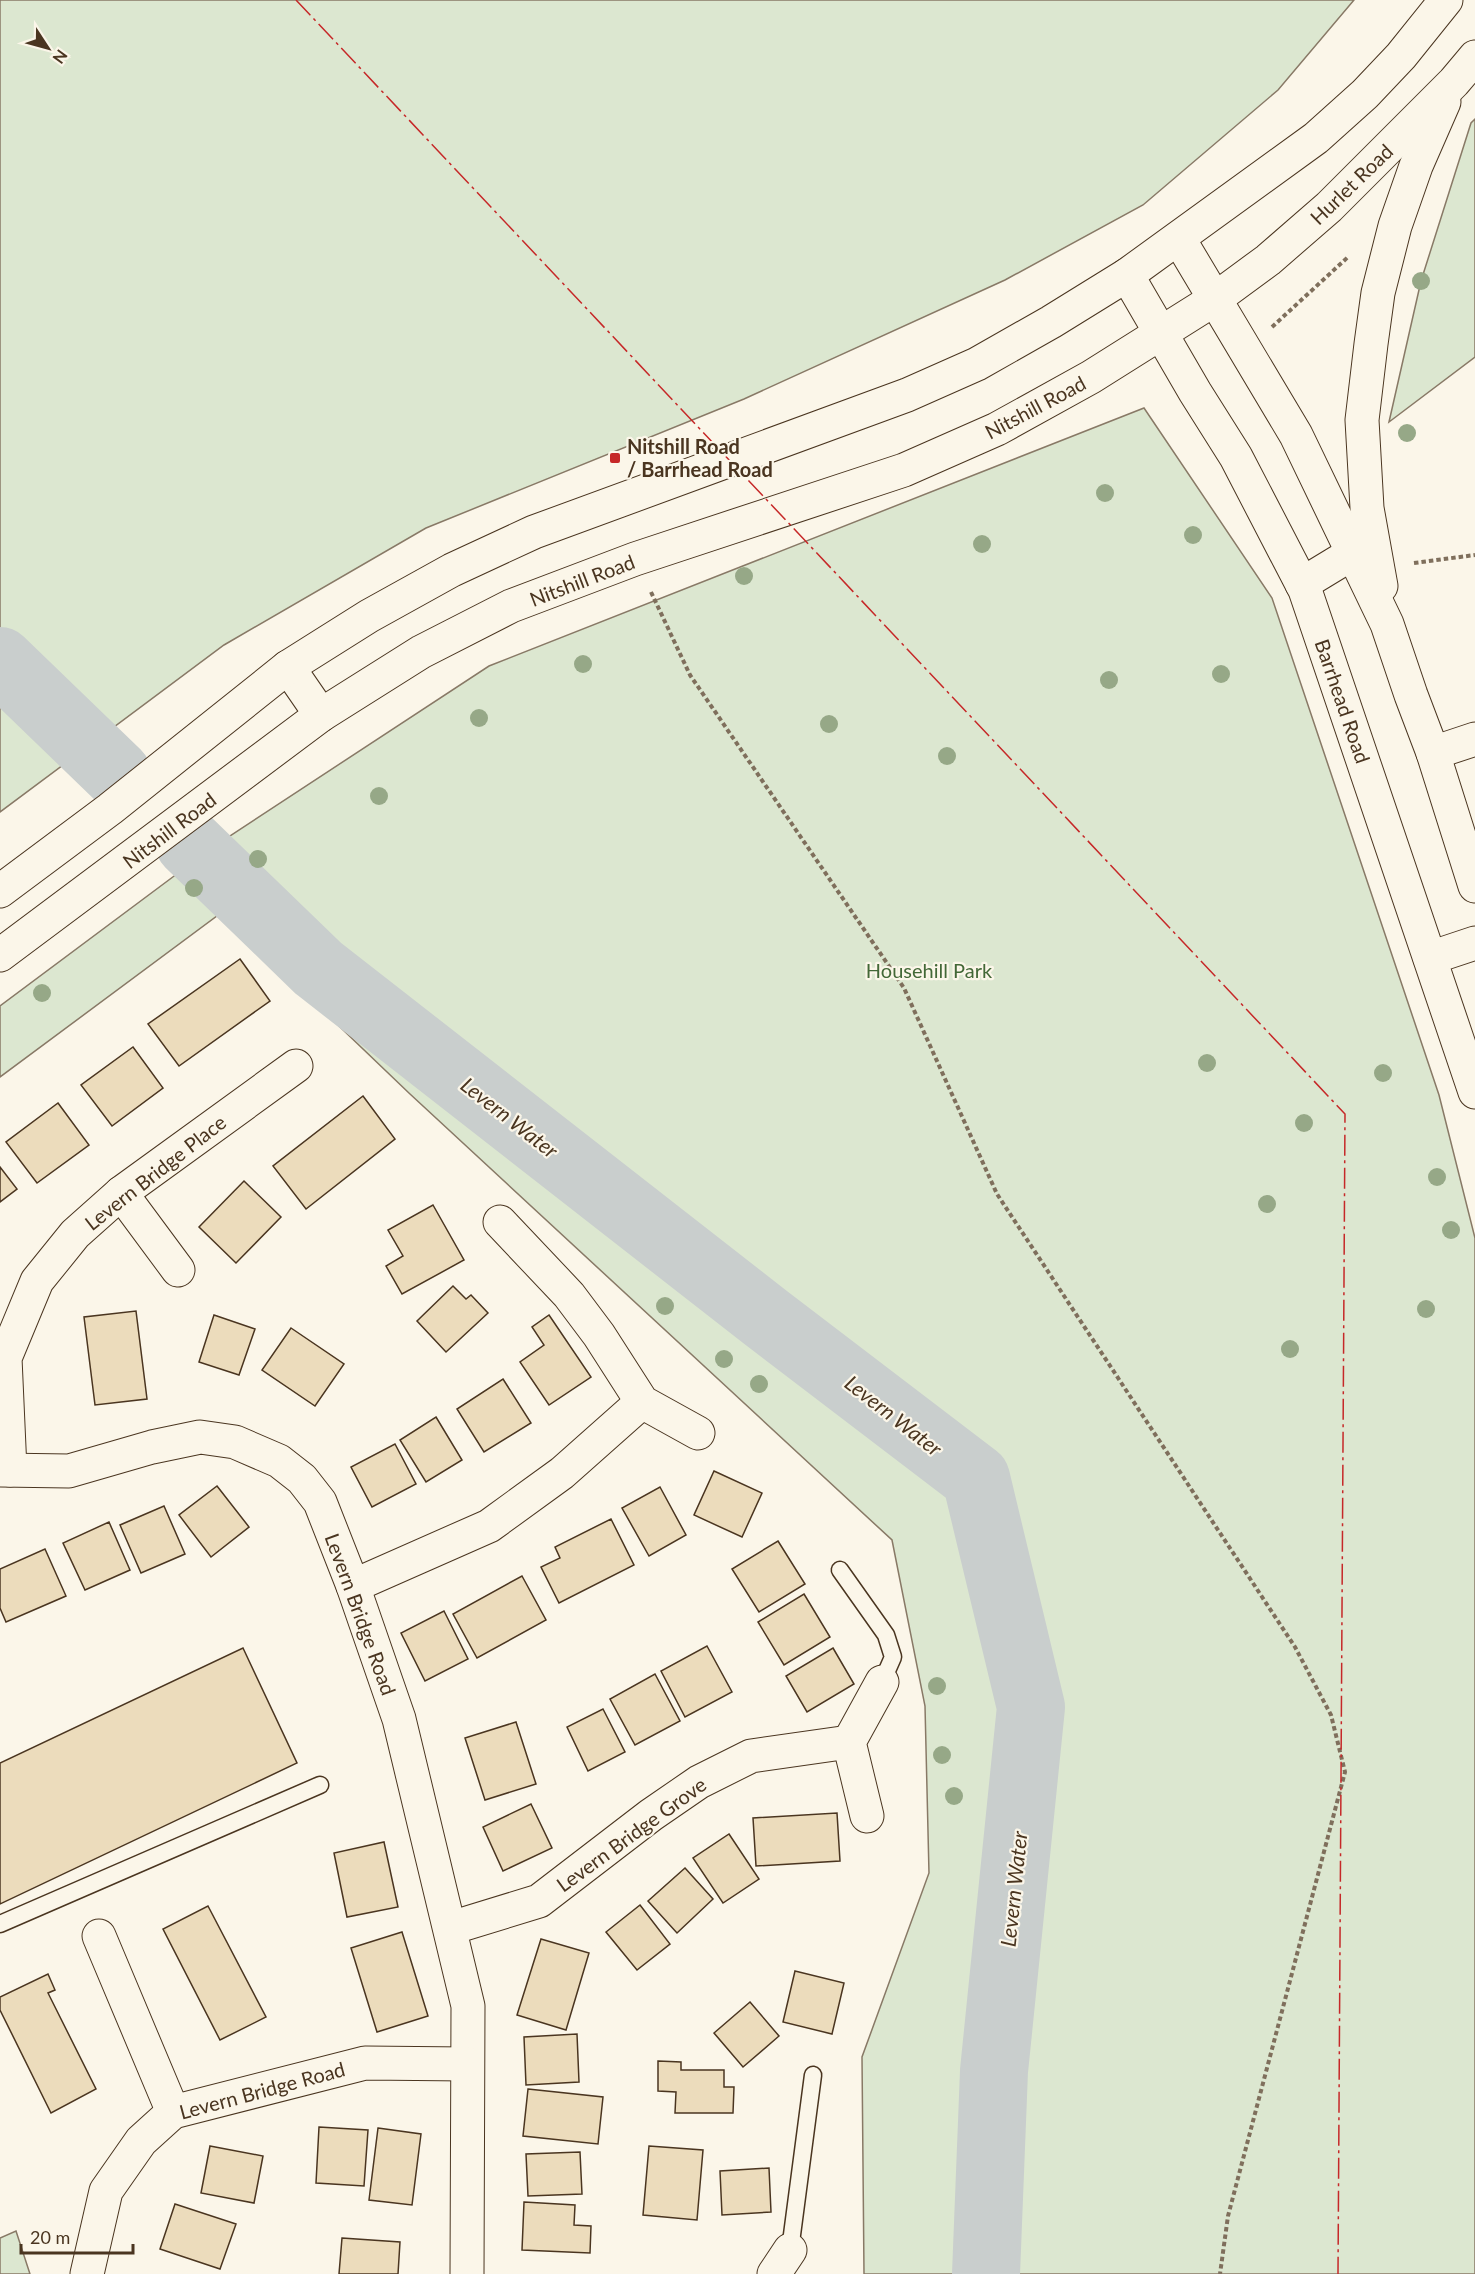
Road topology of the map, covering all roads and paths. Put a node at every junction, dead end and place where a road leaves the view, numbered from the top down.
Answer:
1 (1442, 5) edge
2 (1475, 57) edge
3 (1454, 82) junction
4 (1179, 239) junction
5 (1393, 239) junction
6 (1127, 275) junction
7 (1215, 298) junction
8 (1161, 333) junction
9 (1246, 352) junction
10 (1475, 555) edge
11 (635, 559) junction
12 (1365, 560) junction
13 (1302, 584) junction
14 (288, 667) junction
15 (321, 715) junction
16 (1475, 739) edge
17 (1434, 753) junction
18 (1475, 886) edge
19 (0, 891) edge
20 (1475, 943) edge
21 (0, 956) edge
22 (1430, 958) junction
23 (296, 1066) dead end
24 (1475, 1092) edge
25 (122, 1193) junction
26 (500, 1222) dead end
27 (178, 1270) dead end
28 (4, 1396) edge
29 (642, 1402) junction
30 (698, 1433) dead end
31 (5, 1470) edge
32 (840, 1570) dead end
33 (353, 1586) junction
34 (882, 1682) joint
35 (849, 1742) junction
36 (320, 1785) dead end
37 (867, 1816) dead end
38 (0, 1924) edge
39 (451, 1928) junction
40 (99, 1936) dead end
41 (467, 2064) junction
42 (813, 2075) dead end
43 (173, 2112) junction
44 (782, 2262) edge
45 (87, 2274) edge
46 (467, 2274) edge
47 (1220, 2274) edge

1 - 4 main road
2 - 3 main road, Hurlet Road
3 - 5 main road
3 - 7 main road, Hurlet Road
4 - 6 main road
4 - 7 main road
5 - 9 path
5 - 12 main road
6 - 8 main road, Barrhead Road
6 - 14 main road
7 - 8 main road, Nitshill Road
7 - 9 main road
8 - 11 main road, Nitshill Road
8 - 13 main road, Barrhead Road
9 - 12 main road
10 - 12 path
11 - 15 main road, Nitshill Road
11 - 47 path
12 - 13 main road
12 - 17 main road
13 - 22 main road, Barrhead Road
14 - 15 main road
14 - 19 main road
15 - 21 main road, Nitshill Road
16 - 17 main road
17 - 18 main road
20 - 22 main road
22 - 24 main road, Barrhead Road
23 - 25 main road, Levern Bridge Place
25 - 27 main road
25 - 28 main road, Levern Bridge Place
26 - 29 main road
28 - 31 main road, Levern Bridge Place
29 - 30 main road
29 - 33 main road
31 - 33 main road, Levern Bridge Road
32 - 34 lane
33 - 39 main road, Levern Bridge Road
34 - 35 main road
35 - 37 main road
35 - 39 main road, Levern Bridge Grove
36 - 38 lane
39 - 41 main road, Levern Bridge Road
40 - 43 main road
41 - 43 main road, Levern Bridge Road
41 - 46 main road, Levern Bridge Road
42 - 44 lane
43 - 45 main road, Levern Bridge Road

